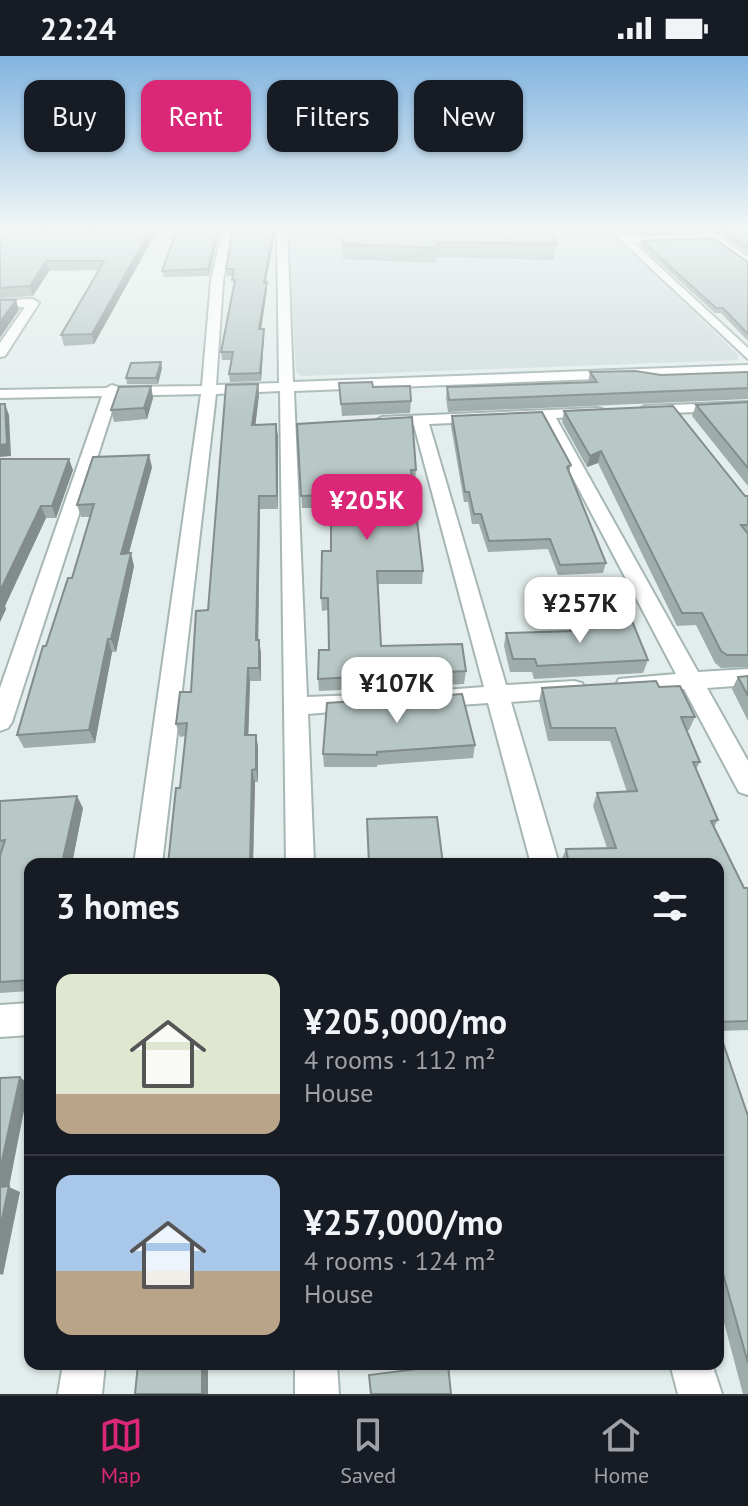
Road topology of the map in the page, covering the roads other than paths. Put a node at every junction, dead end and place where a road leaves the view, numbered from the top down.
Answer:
1 (216, 289) edge
2 (284, 289) edge
3 (678, 289) edge
4 (0, 304) edge
5 (2, 347) edge
6 (748, 355) edge
7 (748, 369) edge
8 (286, 387) junction
9 (112, 389) junction
10 (209, 390) junction
11 (0, 394) edge
12 (748, 406) edge
13 (547, 415) junction
14 (420, 420) junction
15 (361, 423) edge
16 (748, 677) edge
17 (691, 680) junction
18 (495, 695) junction
19 (404, 700) edge
20 (373, 702) edge
21 (297, 706) junction
22 (0, 722) edge
23 (748, 785) edge
24 (149, 858) edge
25 (300, 858) edge
26 (543, 858) edge
27 (24, 1019) edge
28 (0, 1021) edge
29 (83, 1370) edge
30 (316, 1370) edge
31 (693, 1370) edge
32 (80, 1394) edge
33 (317, 1394) edge
34 (700, 1394) edge

1 - 10 street
2 - 8 street
3 - 6 street
4 - 5 street
7 - 8 street
8 - 10 street
8 - 21 street
9 - 10 street
9 - 11 street
9 - 22 street
10 - 24 street
12 - 13 street
13 - 14 street
13 - 17 street
14 - 15 street
14 - 18 street
16 - 17 street
17 - 18 street
17 - 23 street
18 - 19 street
18 - 26 street
20 - 21 street
21 - 25 street
27 - 28 street
29 - 32 street
30 - 33 street
31 - 34 street

